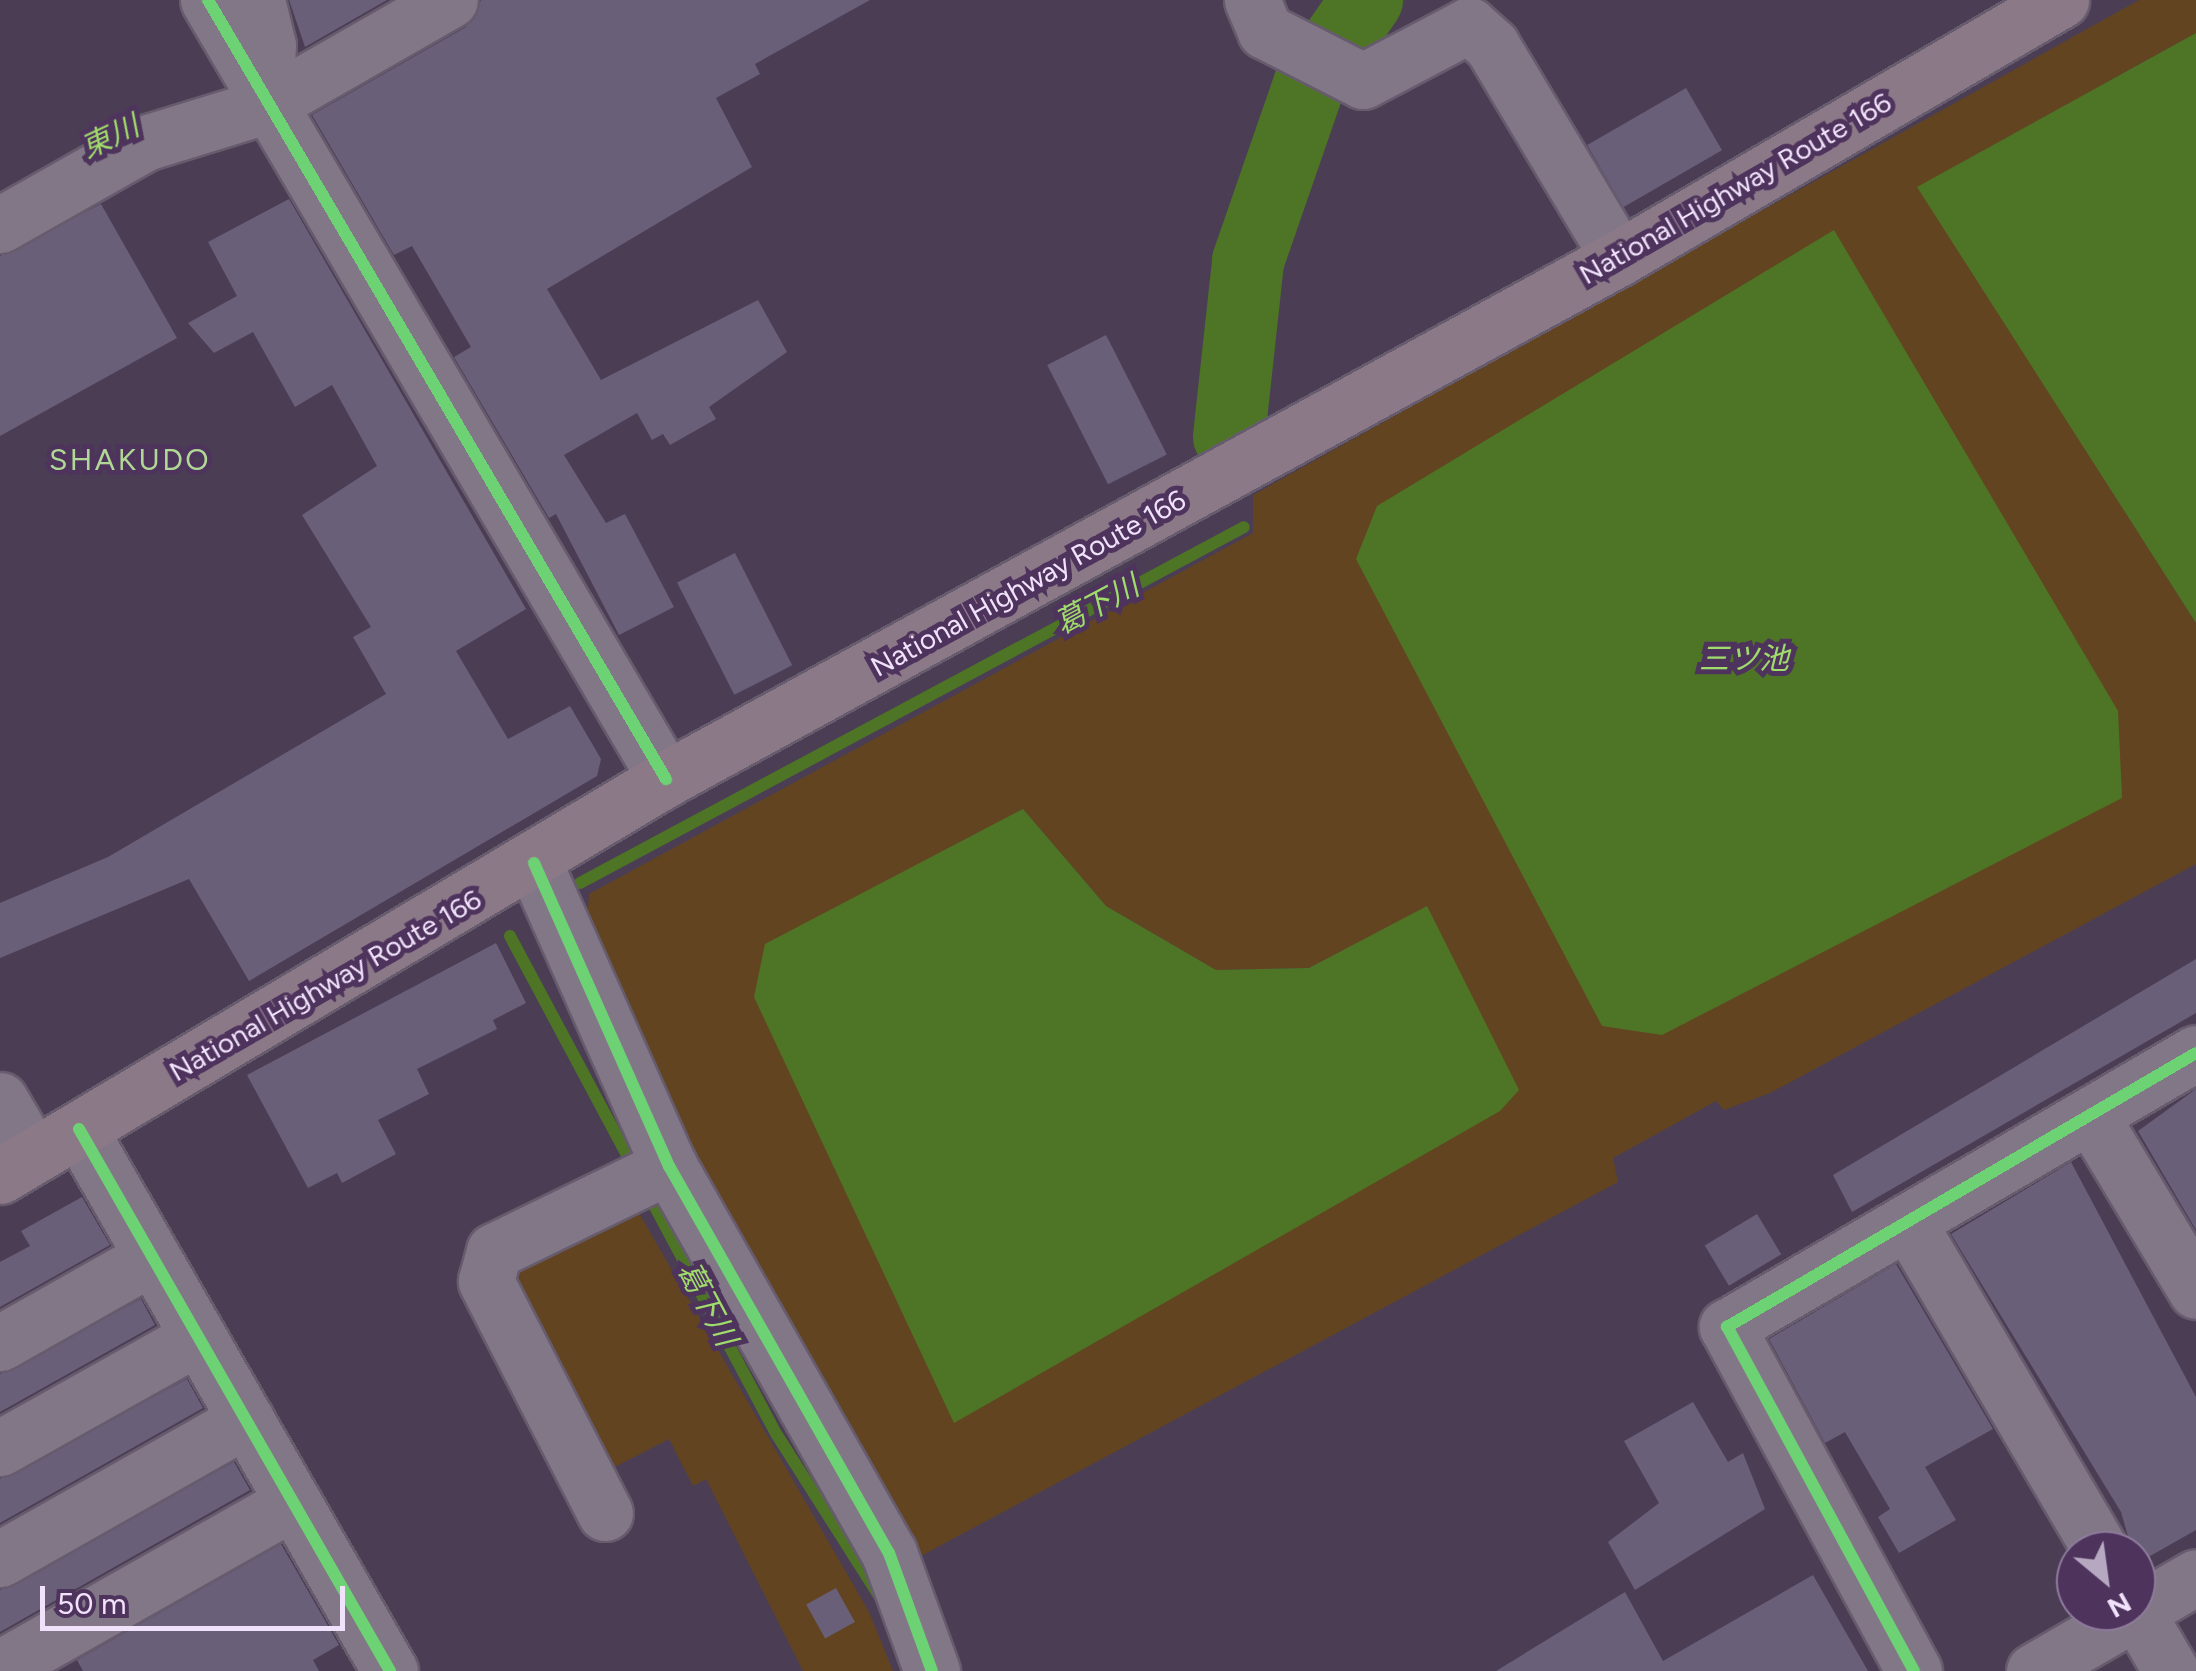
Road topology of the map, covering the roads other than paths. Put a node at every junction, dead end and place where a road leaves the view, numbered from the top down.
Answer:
1 (208, 0) edge
2 (256, 0) edge
3 (450, 0) edge
4 (1252, 0) edge
5 (2061, 0) edge
6 (265, 106) junction
7 (0, 225) edge
8 (1619, 258) junction
9 (666, 779) junction
10 (534, 862) junction
11 (2196, 1053) edge
12 (0, 1100) edge
13 (2091, 1116) junction
14 (37, 1154) edge
15 (669, 1166) junction
16 (1908, 1222) junction
17 (152, 1257) junction
18 (2196, 1291) edge
19 (198, 1338) junction
20 (0, 1343) edge
21 (246, 1420) junction
22 (0, 1448) edge
23 (293, 1502) junction
24 (605, 1513) dead end
25 (2089, 1531) edge
26 (0, 1559) edge
27 (2196, 1577) edge
28 (2156, 1600) edge
29 (2102, 1631) edge
30 (2148, 1631) edge
31 (0, 1668) edge
32 (385, 1669) edge
33 (932, 1671) edge
34 (1914, 1671) edge
35 (2034, 1671) edge
36 (2171, 1671) edge

1 - 6 street
2 - 6 street
3 - 6 street
4 - 8 street
5 - 8 highway, National Highway Route 166
6 - 7 street
6 - 9 street
8 - 9 highway, National Highway Route 166
9 - 10 highway, National Highway Route 166
10 - 14 highway, National Highway Route 166
10 - 15 street
11 - 13 street
12 - 14 street
13 - 16 street
13 - 18 street
14 - 17 street
15 - 24 street
15 - 33 street
16 - 25 street
16 - 34 street
17 - 19 street
17 - 20 street
19 - 21 street
19 - 22 street
21 - 23 street
21 - 26 street
23 - 31 street
23 - 32 street
27 - 28 street
29 - 35 street
30 - 36 street

